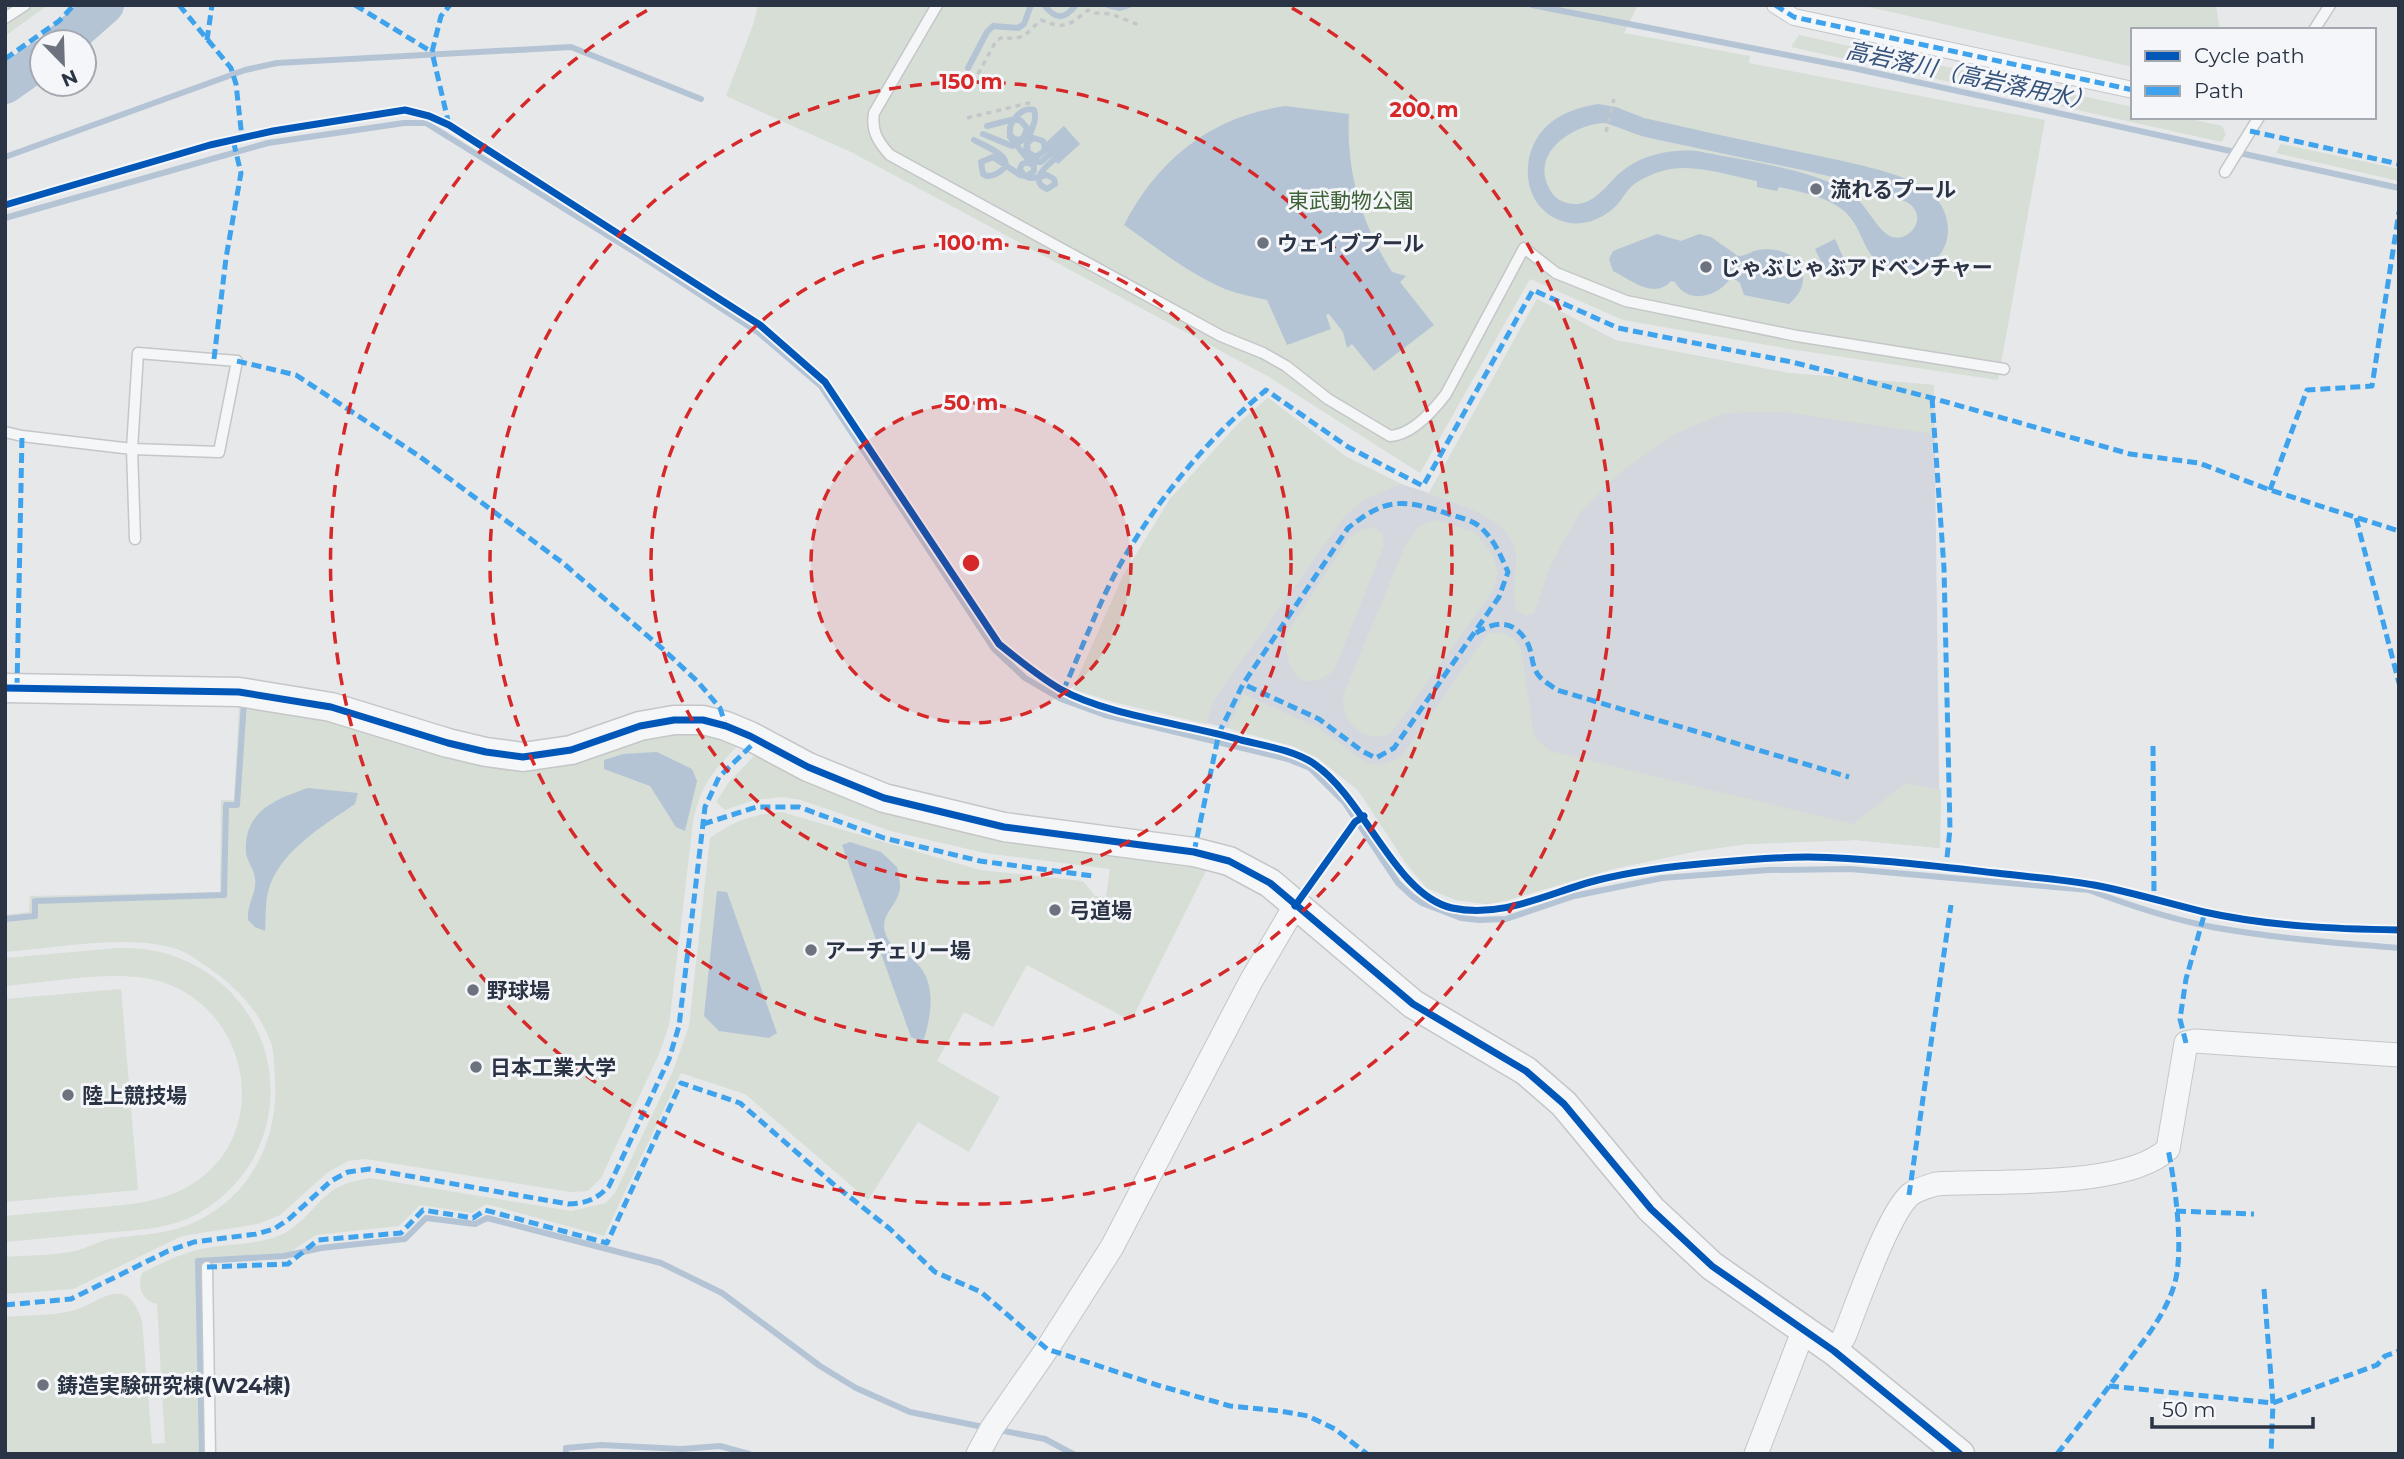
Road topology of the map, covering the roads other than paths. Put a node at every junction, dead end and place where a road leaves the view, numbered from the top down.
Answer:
1 (25, 5) edge
2 (937, 5) edge
3 (1775, 5) edge
4 (2330, 5) edge
5 (5, 18) edge
6 (2315, 28) edge
7 (2131, 90) edge
8 (2258, 119) edge
9 (2225, 172) dead end
10 (2004, 369) dead end
11 (5, 432) edge
12 (132, 449) junction
13 (135, 539) dead end
14 (5, 688) edge
15 (1296, 906) junction
16 (2399, 1055) edge
17 (207, 1266) dead end
18 (1804, 1329) junction
19 (1834, 1352) junction
20 (210, 1454) edge
21 (978, 1454) edge
22 (1756, 1454) edge
23 (1960, 1454) edge

1 - 5 lane
2 - 10 lane
3 - 7 street
4 - 6 lane
8 - 9 lane
11 - 12 lane
12 - 12 lane
12 - 13 lane
14 - 15 street
15 - 18 street
15 - 21 street
16 - 19 street
17 - 20 lane
18 - 19 street
18 - 22 street
19 - 23 street

